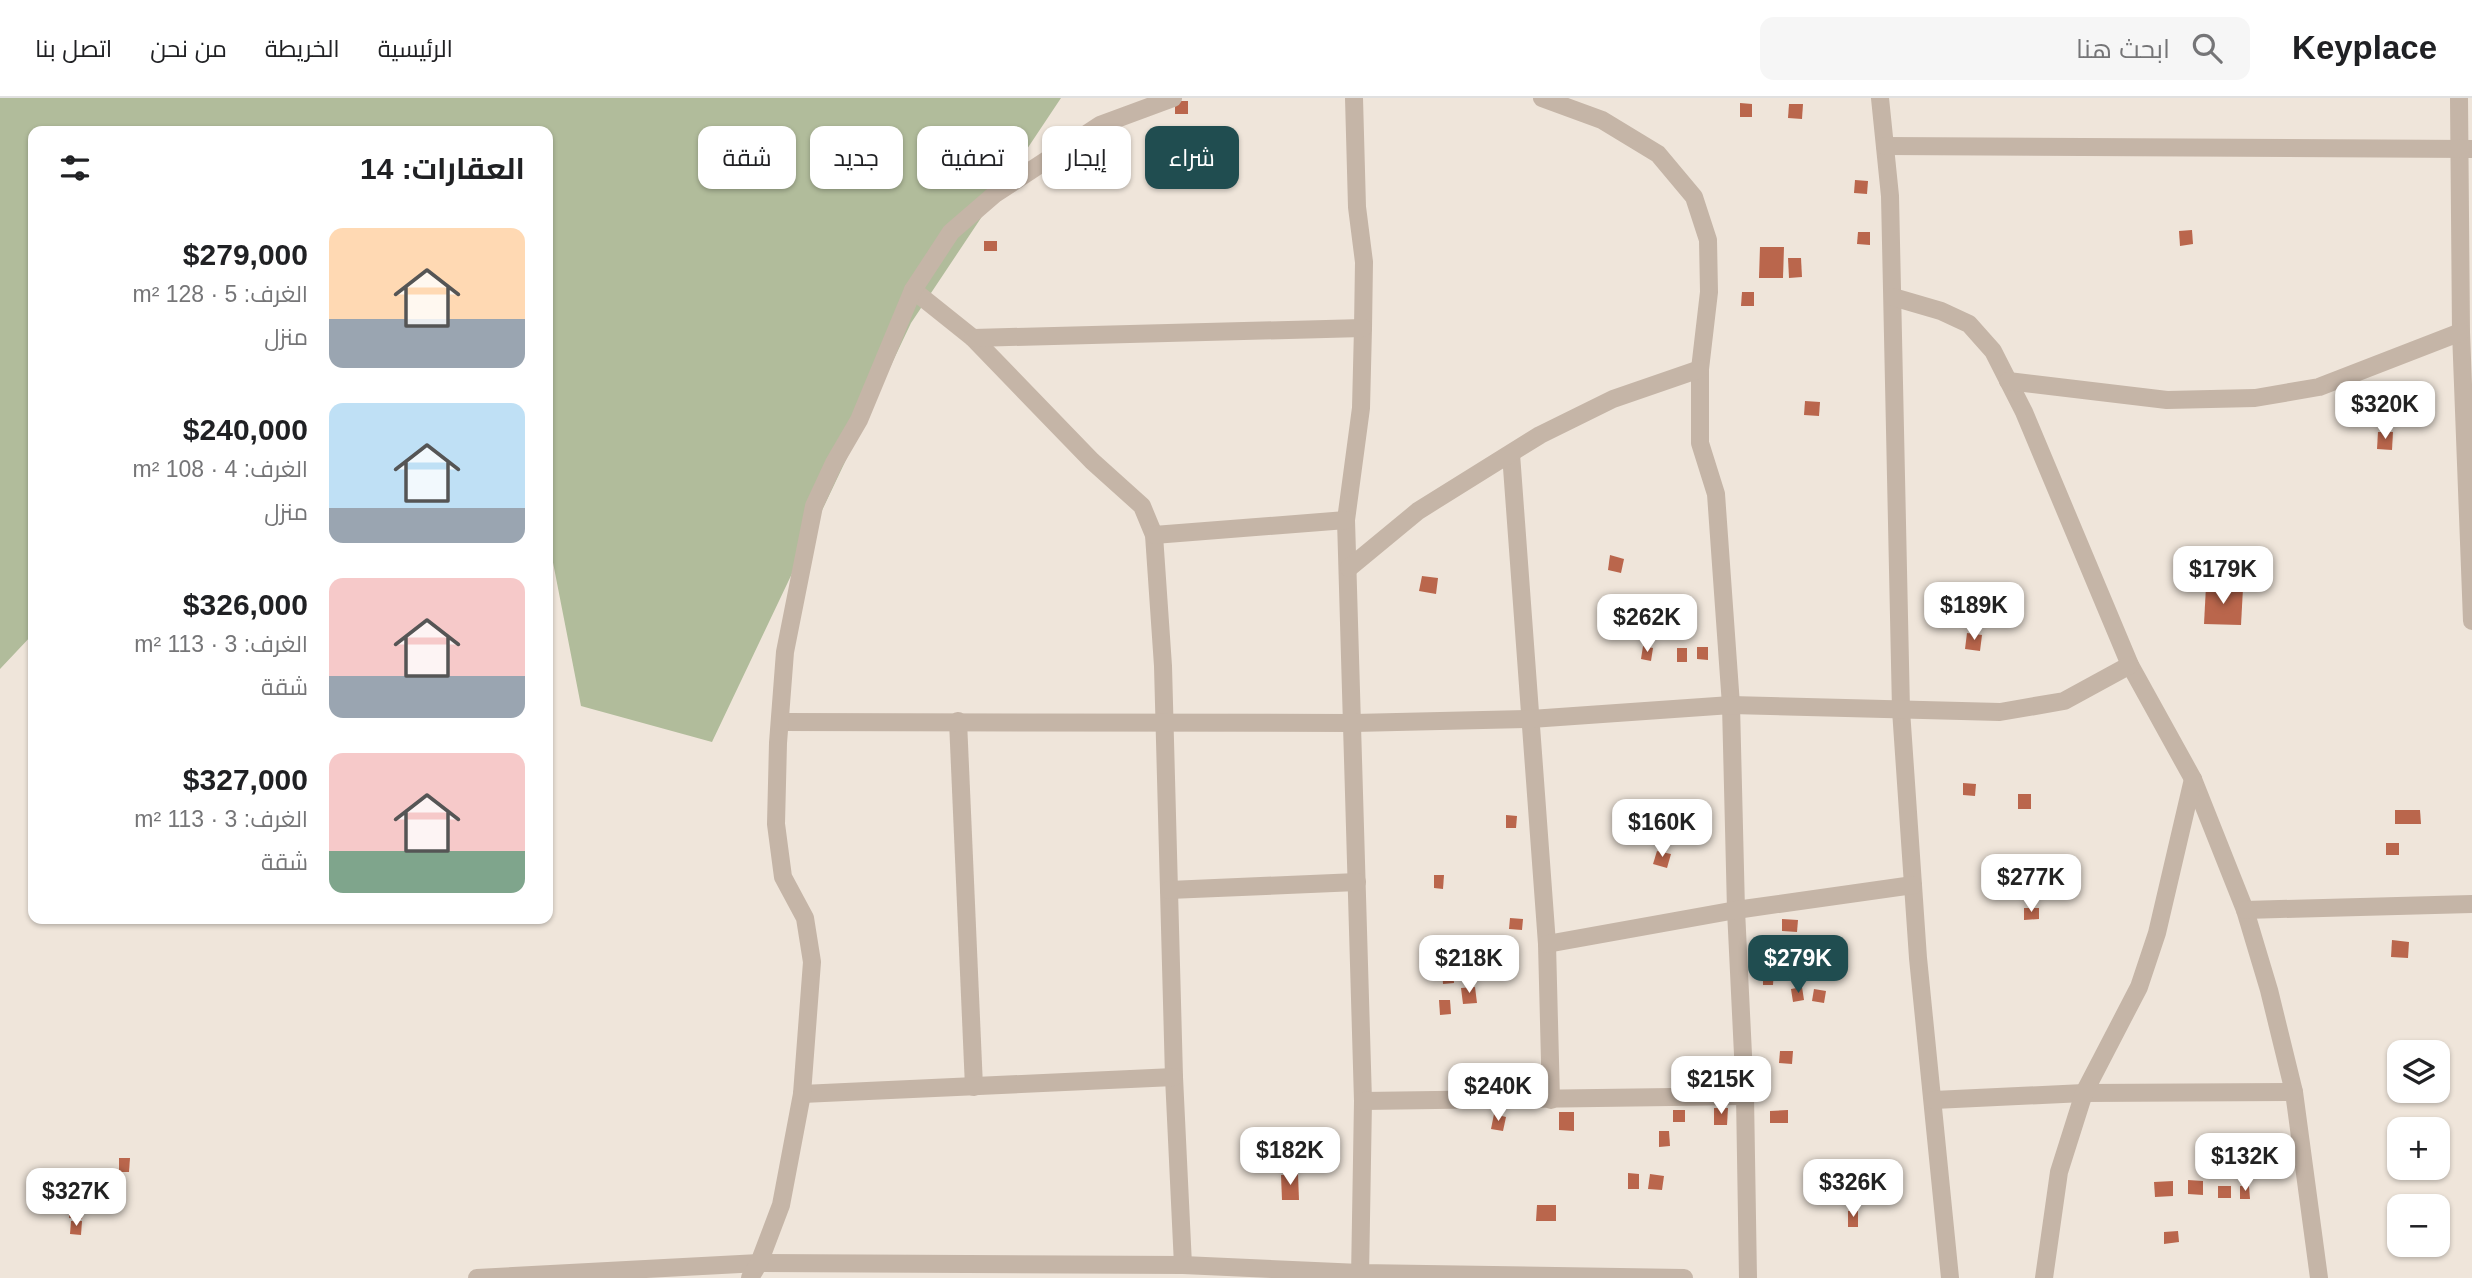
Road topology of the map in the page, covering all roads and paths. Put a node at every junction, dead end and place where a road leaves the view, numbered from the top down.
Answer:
1 (1173, 98) edge
2 (1354, 98) edge
3 (1542, 98) edge
4 (1880, 98) edge
5 (2459, 98) edge
6 (1885, 146) junction
7 (2466, 148) edge
8 (913, 290) junction
9 (1893, 297) junction
10 (1363, 328) junction
11 (2460, 332) junction
12 (973, 338) junction
13 (1700, 369) junction
14 (2008, 380) junction
15 (1511, 454) junction
16 (1346, 520) junction
17 (1154, 535) junction
18 (1349, 568) junction
19 (2472, 621) edge
20 (2130, 665) junction
21 (1731, 705) junction
22 (1901, 710) junction
23 (1531, 719) junction
24 (958, 721) junction
25 (1164, 721) junction
26 (780, 722) junction
27 (1354, 723) junction
28 (2193, 779) junction
29 (1357, 882) junction
30 (1913, 885) junction
31 (1169, 890) junction
32 (2472, 904) edge
33 (1736, 910) junction
34 (2245, 910) junction
35 (1547, 944) junction
36 (1174, 1077) junction
37 (974, 1087) junction
38 (2294, 1092) junction
39 (2084, 1093) junction
40 (802, 1094) junction
41 (1745, 1096) junction
42 (1551, 1100) junction
43 (1934, 1100) junction
44 (1363, 1101) junction
45 (1183, 1265) junction
46 (754, 1270) edge
47 (1360, 1276) edge
48 (477, 1278) edge
49 (1684, 1278) edge
50 (1748, 1278) edge
51 (1950, 1278) edge
52 (2044, 1278) edge
53 (2319, 1278) edge

1 - 8 street
2 - 10 street
3 - 13 street
4 - 6 street
5 - 7 street
6 - 7 street
6 - 9 street
7 - 11 street
8 - 12 street
8 - 26 street
9 - 14 street
9 - 22 street
10 - 12 street
10 - 16 street
11 - 14 street
11 - 19 street
12 - 17 street
13 - 15 street
13 - 21 street
14 - 20 street
15 - 18 street
15 - 23 street
16 - 17 street
16 - 18 street
17 - 25 street
18 - 27 street
20 - 22 street
20 - 28 street
21 - 22 street
21 - 23 street
21 - 33 street
22 - 30 street
23 - 27 street
23 - 35 street
24 - 25 street
24 - 26 street
24 - 37 street
25 - 27 street
25 - 31 street
26 - 40 street
27 - 29 street
28 - 34 street
28 - 39 street
29 - 31 street
29 - 44 street
30 - 33 street
30 - 43 street
31 - 36 street
32 - 34 street
33 - 35 street
33 - 41 street
34 - 38 street
35 - 42 street
36 - 37 street
36 - 45 street
37 - 40 street
38 - 39 street
38 - 53 street
39 - 43 street
39 - 52 street
40 - 46 street
41 - 42 street
41 - 50 street
42 - 44 street
43 - 51 street
44 - 47 street
45 - 46 street
45 - 47 street
46 - 48 street
47 - 49 street

